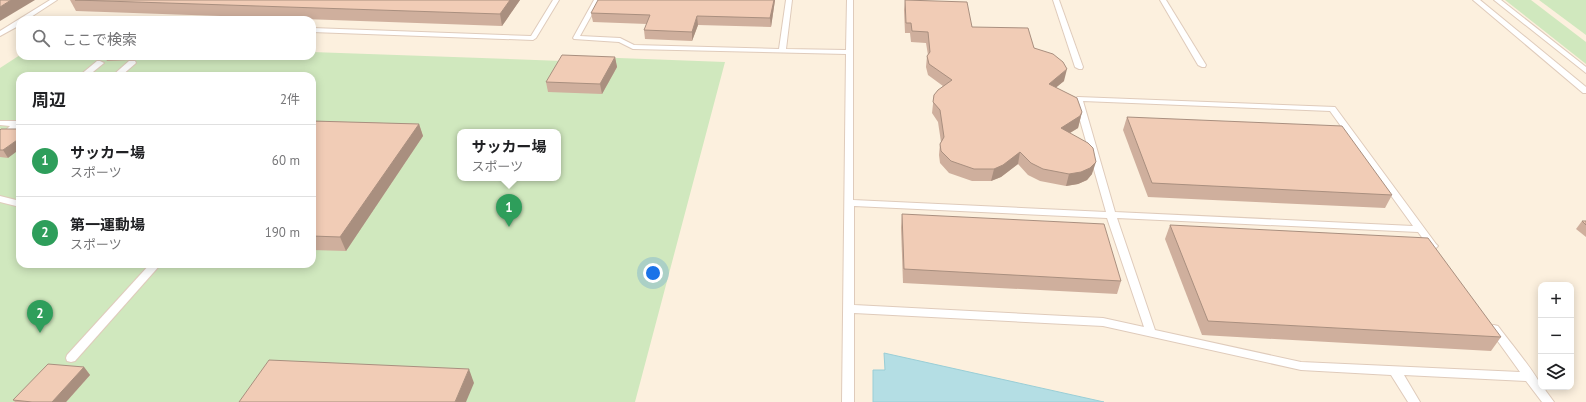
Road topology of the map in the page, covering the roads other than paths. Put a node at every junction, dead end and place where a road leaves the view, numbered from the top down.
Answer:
1 (54, 0) edge
2 (556, 0) edge
3 (597, 0) edge
4 (789, 0) edge
5 (850, 0) edge
6 (1056, 0) edge
7 (1163, 0) edge
8 (1476, 0) edge
9 (1497, 0) edge
10 (28, 16) edge
11 (16, 24) edge
12 (316, 30) edge
13 (0, 34) edge
14 (782, 51) junction
15 (849, 52) junction
16 (100, 63) dead end
17 (132, 63) dead end
18 (1202, 66) dead end
19 (1079, 67) dead end
20 (88, 72) edge
21 (121, 72) edge
22 (1586, 72) edge
23 (1586, 91) edge
24 (0, 123) edge
25 (16, 126) edge
26 (16, 127) edge
27 (4, 133) edge
28 (0, 199) edge
29 (16, 203) edge
30 (849, 203) junction
31 (1112, 215) junction
32 (1420, 229) junction
33 (1438, 254) edge
34 (152, 268) edge
35 (849, 309) junction
36 (1489, 322) edge
37 (1151, 333) junction
38 (71, 358) dead end
39 (1394, 371) junction
40 (1530, 378) junction
41 (848, 402) edge
42 (1414, 402) edge
43 (1548, 402) edge

1 - 10 lane
2 - 12 lane
3 - 14 lane
4 - 14 lane
5 - 15 lane
6 - 19 lane
7 - 18 lane
8 - 23 lane
9 - 22 lane
11 - 13 lane
14 - 15 lane
15 - 30 lane
16 - 20 lane
17 - 21 lane
24 - 25 lane
26 - 27 lane
28 - 29 lane
30 - 31 lane
30 - 35 lane
31 - 32 lane
31 - 32 lane
31 - 37 lane
32 - 33 lane
34 - 38 lane
35 - 37 lane
35 - 41 lane
36 - 40 lane
37 - 39 lane
39 - 40 lane
39 - 42 lane
40 - 43 lane

